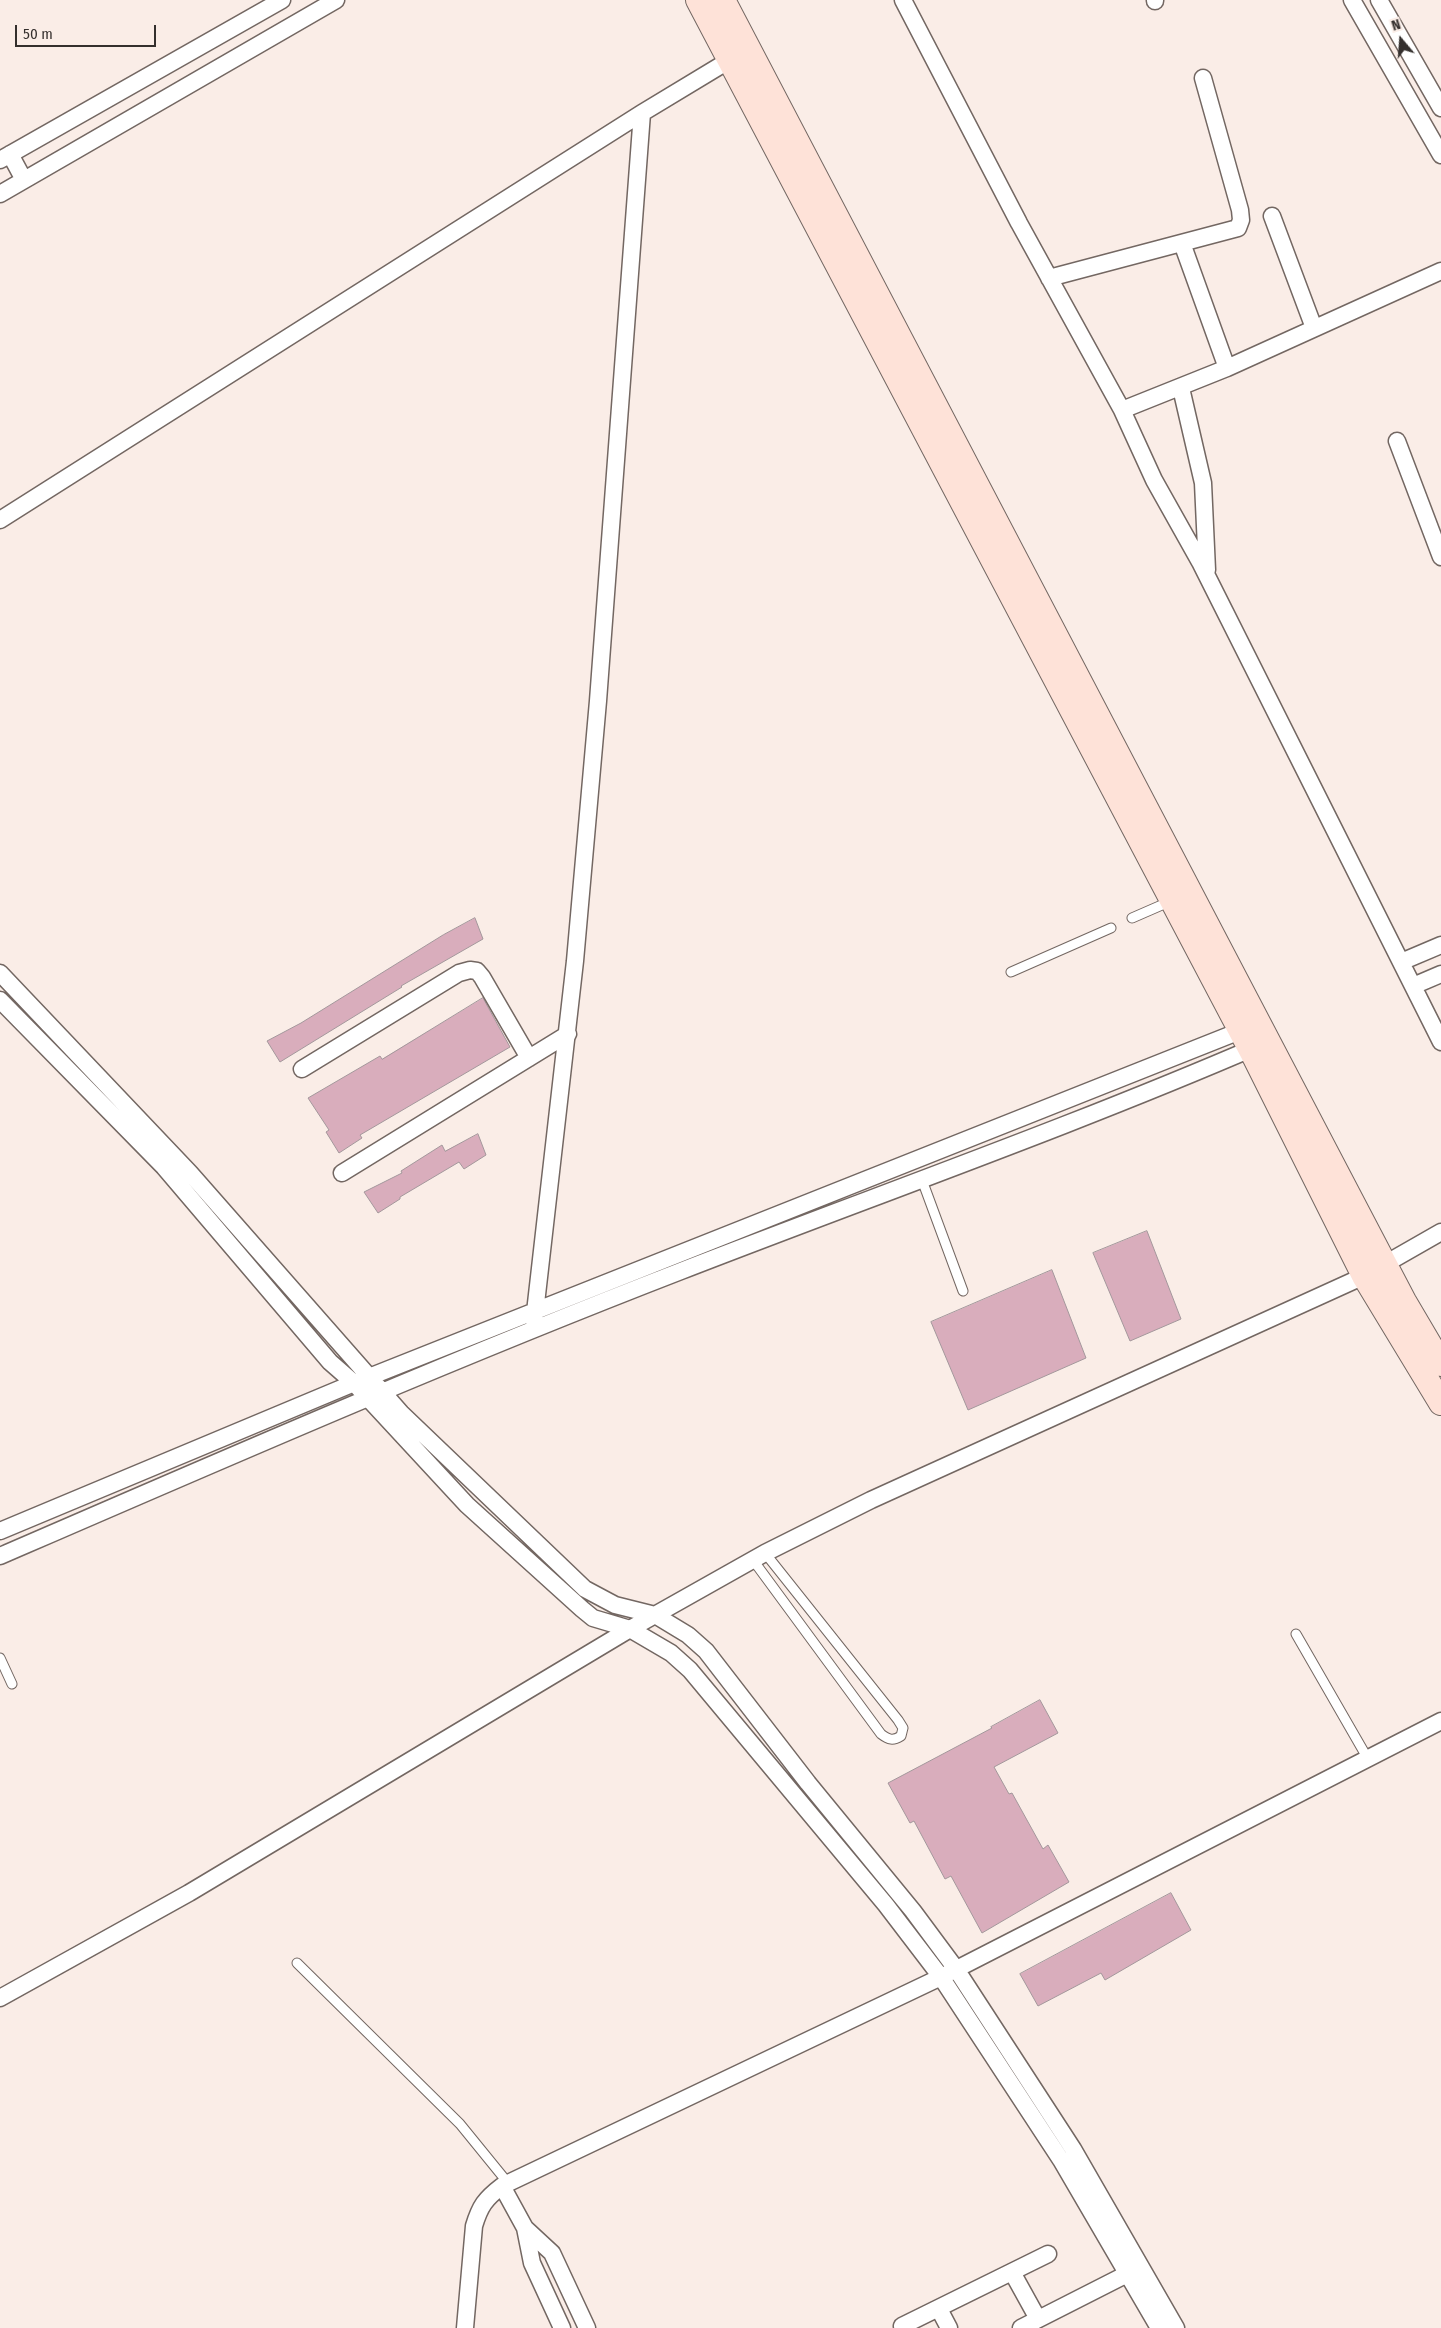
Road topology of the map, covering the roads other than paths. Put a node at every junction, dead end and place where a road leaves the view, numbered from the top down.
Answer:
1 (282, 0) edge
2 (336, 0) edge
3 (698, 0) edge
4 (723, 0) edge
5 (903, 0) edge
6 (1352, 0) edge
7 (1379, 0) edge
8 (738, 55) junction
9 (1203, 78) dead end
10 (1441, 108) edge
11 (642, 113) junction
12 (1441, 155) edge
13 (5, 157) edge
14 (24, 180) junction
15 (0, 194) edge
16 (1272, 216) dead end
17 (1182, 243) junction
18 (1441, 271) edge
19 (1049, 278) junction
20 (1314, 328) junction
21 (1227, 368) junction
22 (1182, 388) junction
23 (1122, 410) junction
24 (1397, 441) dead end
25 (0, 520) edge
26 (1434, 520) edge
27 (1441, 557) edge
28 (1207, 577) junction
29 (1172, 900) junction
30 (1132, 918) dead end
31 (1111, 928) dead end
32 (1441, 945) edge
33 (1401, 962) junction
34 (1011, 972) dead end
35 (0, 974) edge
36 (1441, 974) edge
37 (1413, 986) junction
38 (0, 1000) edge
39 (568, 1034) junction
40 (1255, 1036) junction
41 (1441, 1042) edge
42 (529, 1058) junction
43 (302, 1068) dead end
44 (342, 1173) dead end
45 (922, 1180) junction
46 (1439, 1233) edge
47 (1385, 1264) junction
48 (1364, 1276) junction
49 (963, 1291) dead end
50 (535, 1311) junction
51 (534, 1331) junction
52 (1441, 1364) edge
53 (370, 1378) junction
54 (354, 1384) junction
55 (373, 1394) junction
56 (1441, 1403) edge
57 (0, 1530) edge
58 (0, 1556) edge
59 (759, 1557) junction
60 (655, 1615) junction
61 (630, 1629) junction
62 (1296, 1634) dead end
63 (0, 1658) edge
64 (12, 1684) dead end
65 (1441, 1721) edge
66 (1368, 1759) junction
67 (297, 1963) dead end
68 (949, 1973) junction
69 (1, 1995) edge
70 (505, 2184) junction
71 (525, 2228) junction
72 (1048, 2254) dead end
73 (1135, 2270) junction
74 (1012, 2272) junction
75 (939, 2309) junction
76 (1038, 2320) junction
77 (902, 2326) dead end
78 (465, 2328) edge
79 (562, 2328) edge
80 (587, 2328) edge
81 (949, 2328) edge
82 (1021, 2328) edge
83 (1159, 2328) edge
84 (1176, 2328) edge

1 - 13 street
2 - 14 street
3 - 8 main road
4 - 8 main road
5 - 19 street
6 - 12 street
7 - 10 street
8 - 11 street
8 - 29 main road
8 - 40 main road
9 - 17 street
11 - 25 street
11 - 39 street
13 - 14 street
14 - 15 street
16 - 20 street
17 - 19 street
17 - 21 street
18 - 20 street
19 - 23 street
20 - 21 street
21 - 22 street
22 - 23 street
22 - 28 street
23 - 28 street
24 - 26 street
26 - 27 street
28 - 33 street
29 - 30 lane
29 - 40 main road
31 - 34 lane
32 - 33 street
33 - 37 street
35 - 53 street
36 - 37 street
37 - 41 street
38 - 54 street
39 - 42 street
39 - 50 street
40 - 45 street
40 - 47 main road
40 - 48 main road
40 - 50 street
42 - 43 street
42 - 44 street
45 - 49 lane
45 - 51 street
46 - 47 street
47 - 48 street
47 - 52 main road
48 - 56 main road
48 - 59 street
50 - 51 street
50 - 53 street
51 - 55 street
53 - 54 street
53 - 55 street
54 - 55 street
54 - 57 street
55 - 58 street
55 - 60 street
55 - 61 street
59 - 59 lane
59 - 60 street
60 - 61 street
60 - 68 street
61 - 68 street
61 - 69 street
62 - 66 lane
63 - 64 lane
65 - 66 street
66 - 68 street
67 - 70 lane
68 - 70 street
68 - 73 street
70 - 71 street
70 - 78 street
71 - 79 street
71 - 80 street
72 - 74 street
73 - 76 street
73 - 83 street
73 - 84 street
74 - 75 street
74 - 76 street
75 - 77 street
75 - 81 street
76 - 82 street

